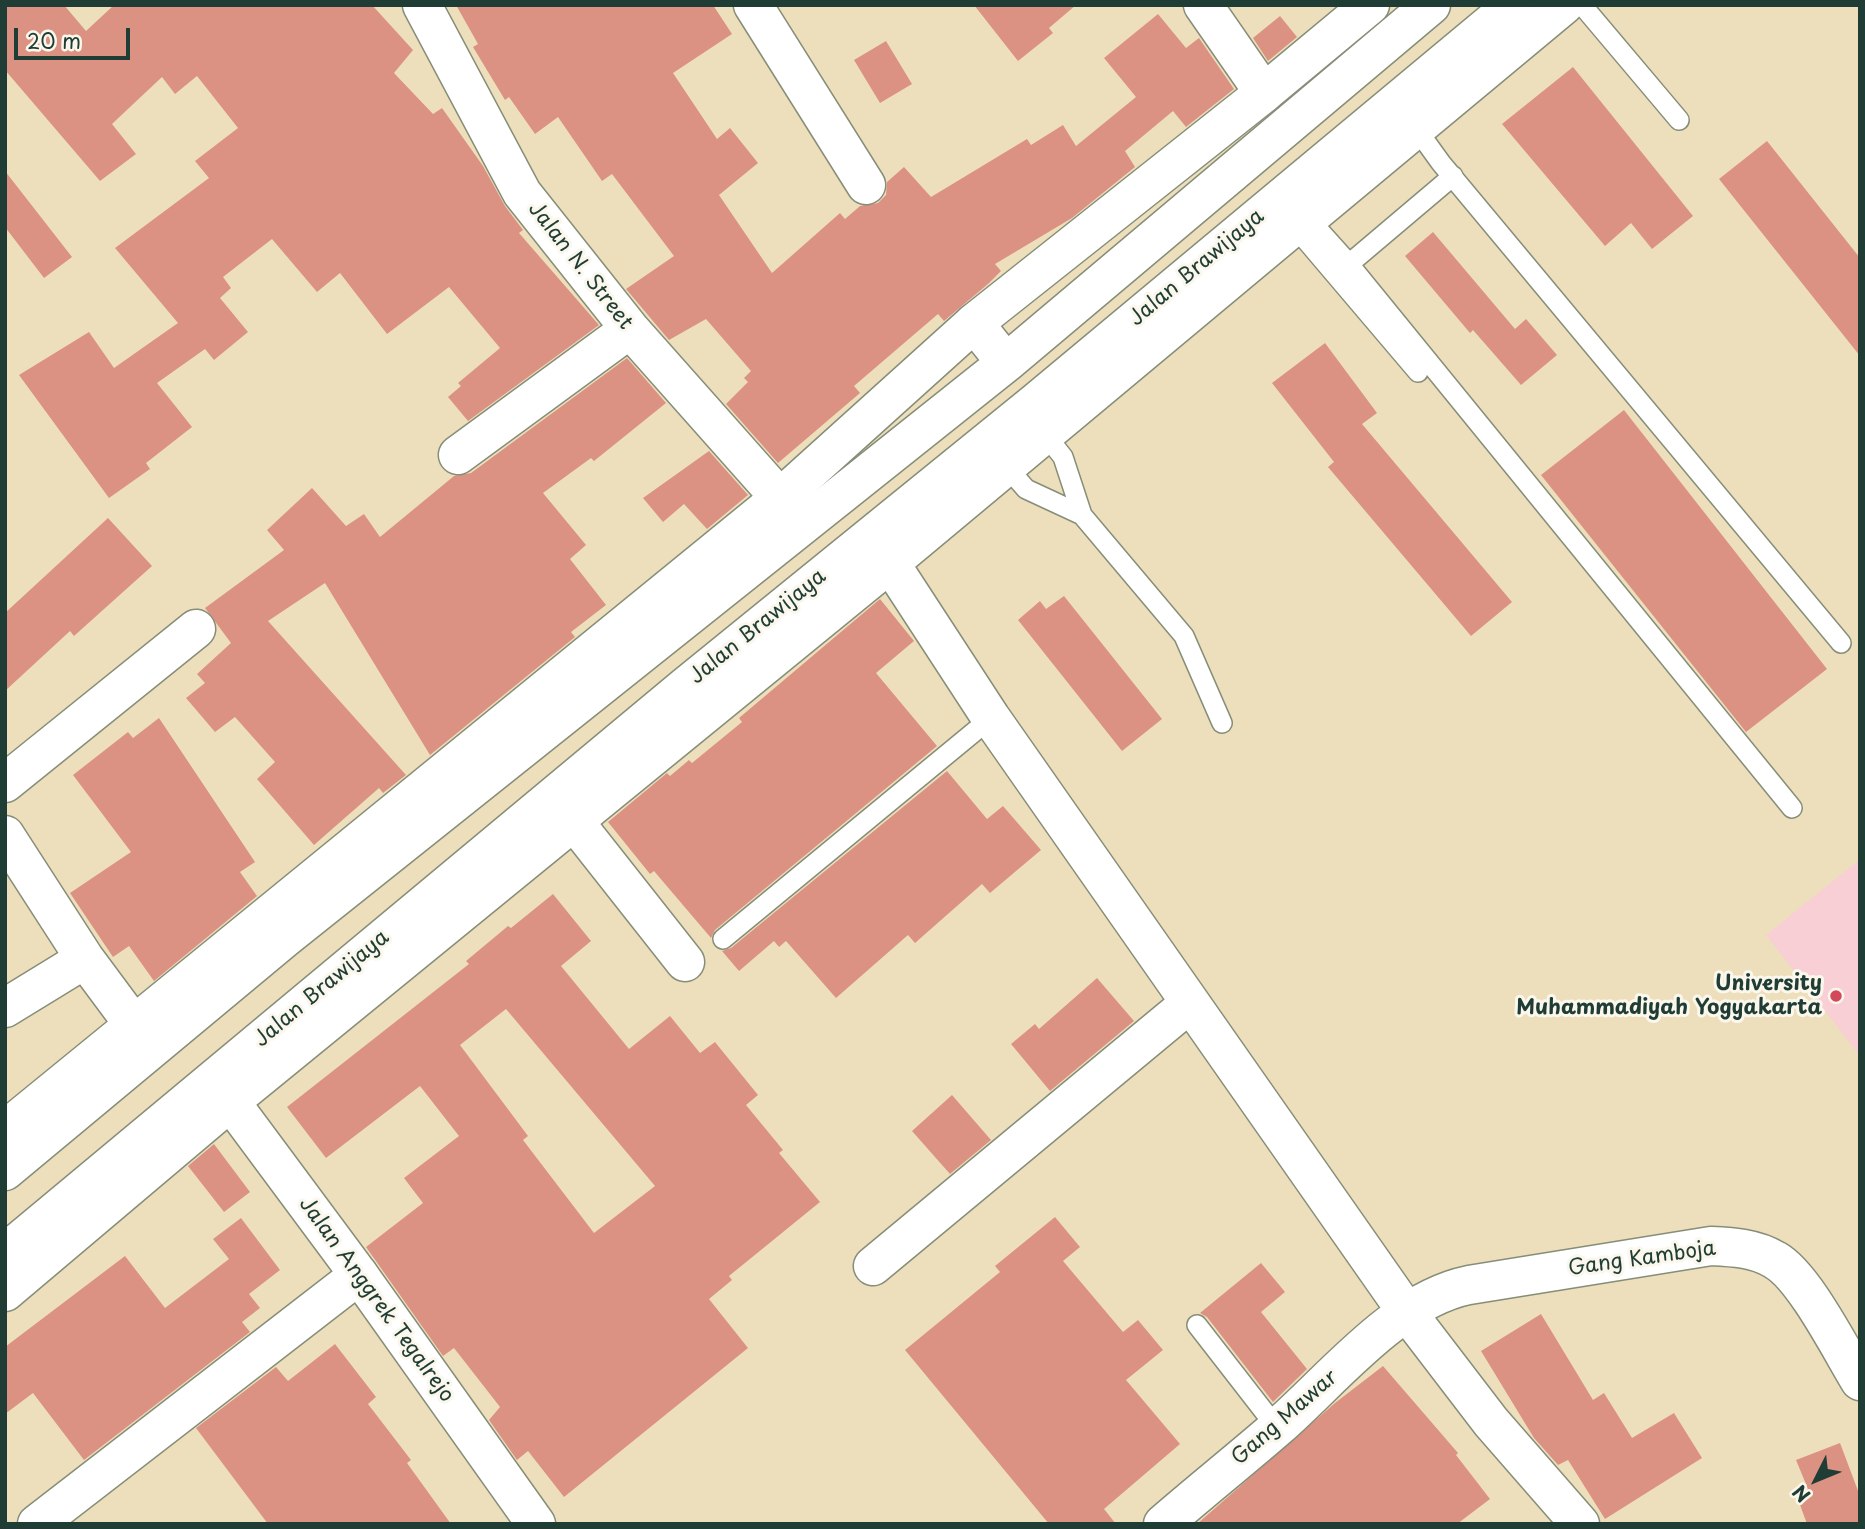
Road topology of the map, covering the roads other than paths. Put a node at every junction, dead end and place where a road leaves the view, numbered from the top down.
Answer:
1 (422, 5) edge
2 (753, 5) edge
3 (1203, 5) edge
4 (1370, 5) edge
5 (1431, 5) edge
6 (1513, 5) edge
7 (1564, 5) edge
8 (1582, 5) edge
9 (1264, 93) junction
10 (1679, 120) dead end
11 (1415, 127) junction
12 (1453, 176) junction
13 (866, 185) dead end
14 (1301, 222) junction
15 (1349, 264) junction
16 (974, 323) junction
17 (630, 329) junction
18 (1006, 363) junction
19 (1418, 372) dead end
20 (1044, 433) junction
21 (458, 455) dead end
22 (1006, 465) junction
23 (780, 498) junction
24 (1082, 515) junction
25 (890, 563) junction
26 (195, 629) dead end
27 (1841, 643) dead end
28 (697, 698) junction
29 (991, 718) junction
30 (1222, 723) dead end
31 (5, 783) edge
32 (1792, 808) dead end
33 (572, 820) junction
34 (5, 835) edge
35 (723, 939) dead end
36 (85, 959) junction
37 (685, 962) dead end
38 (1190, 1003) junction
39 (5, 1008) edge
40 (134, 1025) junction
41 (222, 1090) junction
42 (5, 1130) edge
43 (5, 1171) edge
44 (5, 1253) edge
45 (873, 1266) dead end
46 (359, 1275) junction
47 (5, 1292) edge
48 (1406, 1311) junction
49 (1196, 1325) dead end
50 (1860, 1381) edge
51 (1277, 1428) junction
52 (37, 1524) edge
53 (536, 1524) edge
54 (1163, 1524) edge
55 (1580, 1524) edge

1 - 17 main road, Jalan N. Street
2 - 13 main road
3 - 9 main road
4 - 9 main road
5 - 18 main road
6 - 28 main road, Jalan Brawijaya
7 - 11 main road
8 - 10 lane
9 - 16 main road
11 - 12 lane
11 - 14 main road
12 - 15 lane
12 - 27 lane
14 - 15 lane
14 - 19 lane
14 - 20 main road
15 - 32 lane
16 - 18 main road
16 - 23 main road
17 - 21 main road
17 - 23 main road, Jalan N. Street
18 - 43 main road
20 - 22 main road
20 - 24 lane
22 - 24 lane
22 - 25 main road
23 - 40 main road
24 - 30 lane
25 - 28 main road
25 - 29 main road
26 - 31 main road
28 - 33 main road
28 - 41 main road, Jalan Brawijaya
29 - 35 lane
29 - 38 main road
33 - 37 main road
33 - 41 main road
34 - 36 main road
36 - 39 main road
36 - 40 main road
38 - 45 main road
38 - 48 main road
40 - 42 main road
41 - 44 main road, Jalan Brawijaya
41 - 46 main road, Jalan Anggrek Tegalrejo
41 - 47 main road
46 - 52 main road
46 - 53 main road, Jalan Anggrek Tegalrejo
48 - 50 main road, Gang Kamboja
48 - 51 main road, Gang Mawar
48 - 55 main road
49 - 51 lane
51 - 54 main road, Gang Mawar

